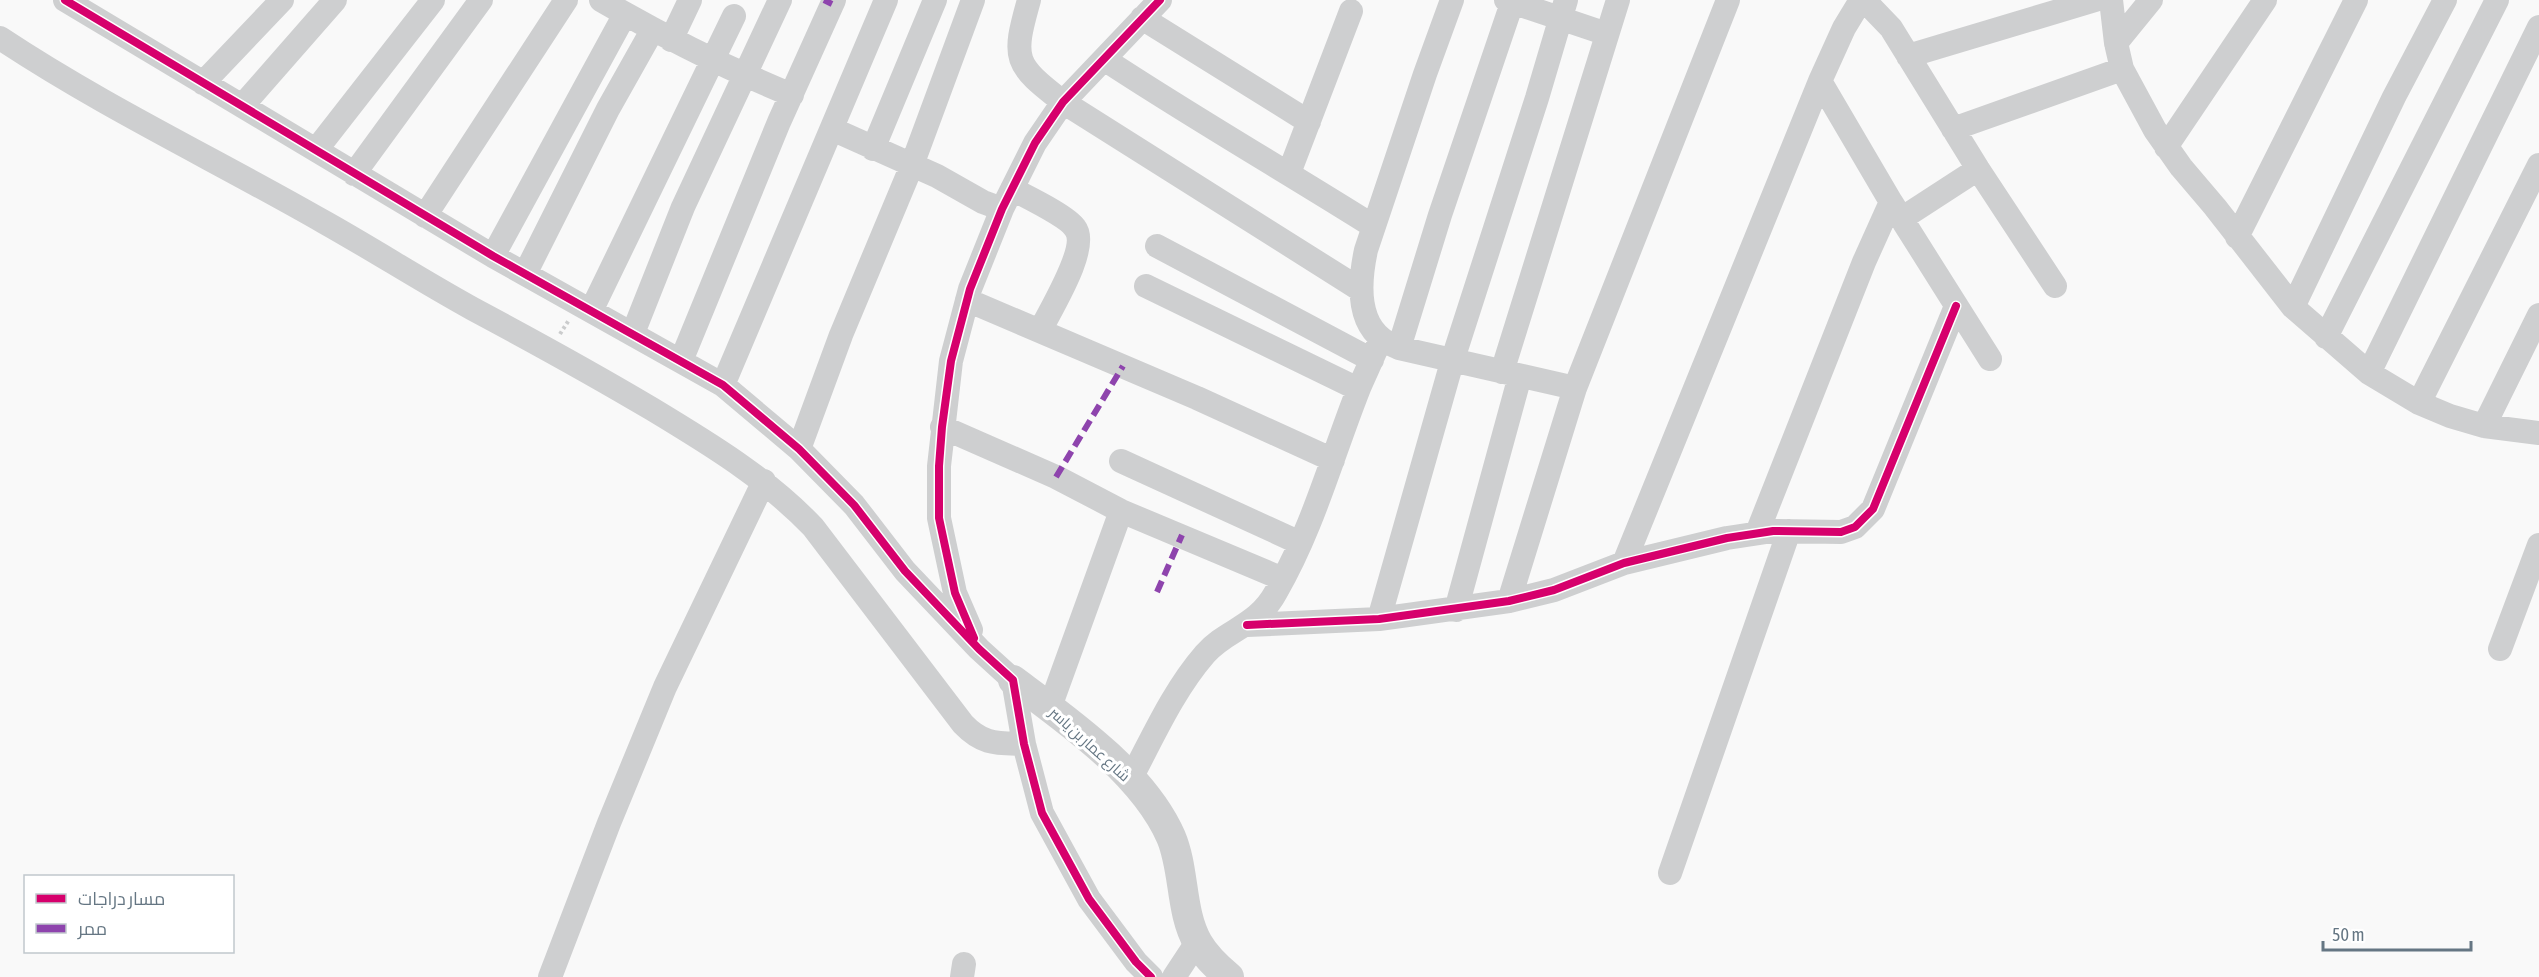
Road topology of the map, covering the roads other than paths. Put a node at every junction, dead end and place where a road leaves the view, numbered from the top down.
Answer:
1 (65, 0) edge
2 (282, 0) edge
3 (336, 0) edge
4 (433, 0) edge
5 (481, 0) edge
6 (566, 0) edge
7 (601, 0) edge
8 (690, 0) edge
9 (780, 0) edge
10 (834, 0) edge
11 (886, 0) edge
12 (935, 0) edge
13 (973, 0) edge
14 (1029, 0) edge
15 (1160, 0) edge
16 (1452, 0) edge
17 (1618, 0) edge
18 (1728, 0) edge
19 (1863, 0) edge
20 (2096, 0) edge
21 (2111, 0) edge
22 (2151, 0) edge
23 (2265, 0) edge
24 (2356, 0) edge
25 (2445, 0) edge
26 (2497, 0) edge
27 (1509, 1) edge
28 (1563, 10) edge
29 (1351, 12) dead end
30 (625, 14) junction
31 (734, 16) dead end
32 (1142, 18) junction
33 (2539, 27) edge
34 (1607, 34) junction
35 (662, 35) junction
36 (0, 38) edge
37 (2116, 44) junction
38 (1908, 56) junction
39 (1104, 59) junction
40 (712, 60) junction
41 (2122, 69) junction
42 (746, 76) junction
43 (1820, 81) junction
44 (203, 82) junction
45 (792, 95) junction
46 (1063, 102) junction
47 (243, 105) junction
48 (1309, 122) junction
49 (832, 129) junction
50 (1953, 129) junction
51 (2166, 147) junction
52 (873, 149) junction
53 (316, 150) junction
54 (912, 165) junction
55 (2539, 165) edge
56 (1978, 169) junction
57 (1289, 173) junction
58 (354, 174) junction
59 (1007, 199) junction
60 (1896, 211) junction
61 (425, 216) junction
62 (1373, 226) junction
63 (2237, 237) junction
64 (1157, 246) dead end
65 (493, 256) junction
66 (525, 274) junction
67 (1146, 286) dead end
68 (2055, 286) dead end
69 (1361, 290) junction
70 (967, 300) junction
71 (1956, 306) junction
72 (2293, 307) junction
73 (581, 314) junction
74 (2539, 315) edge
75 (1040, 330) junction
76 (633, 333) junction
77 (2326, 337) junction
78 (1384, 349) junction
79 (1990, 359) dead end
80 (681, 361) junction
81 (1452, 362) junction
82 (2369, 373) junction
83 (1511, 374) junction
84 (723, 385) junction
85 (1575, 388) junction
86 (1358, 389) junction
87 (2419, 403) junction
88 (2484, 426) junction
89 (942, 427) junction
90 (2539, 433) edge
91 (799, 449) junction
92 (1334, 460) junction
93 (1121, 461) dead end
94 (764, 482) junction
95 (1121, 511) junction
96 (1789, 531) junction
97 (1757, 532) junction
98 (1300, 543) junction
99 (2539, 545) edge
100 (1624, 563) junction
101 (1283, 579) junction
102 (1509, 601) junction
103 (1456, 610) junction
104 (1379, 619) junction
105 (1247, 625) junction
106 (979, 649) junction
107 (2500, 649) dead end
108 (1013, 680) junction
109 (1050, 707) junction
110 (1024, 744) junction
111 (1130, 780) junction
112 (1670, 873) dead end
113 (1185, 960) edge
114 (550, 977) edge
115 (1151, 977) edge
116 (1229, 977) edge

1 - 44 street
2 - 44 street
3 - 47 street
4 - 53 street
5 - 58 street
6 - 61 street
7 - 30 street
8 - 35 street
9 - 42 street
10 - 45 street
11 - 49 street
12 - 52 street
13 - 54 street
14 - 46 street
15 - 32 street
16 - 62 street
17 - 34 street
18 - 85 street
19 - 38 street
19 - 43 street
20 - 38 street
21 - 37 street
22 - 37 street
23 - 51 street
24 - 63 street
25 - 72 street
26 - 77 street
27 - 28 street
27 - 78 street
28 - 34 street
28 - 81 street
29 - 48 street
30 - 35 street
30 - 65 street
31 - 40 street
32 - 39 street
32 - 48 street
33 - 82 street
34 - 83 street
35 - 40 street
35 - 66 street
36 - 94 street
37 - 41 street
38 - 50 street
39 - 46 street
39 - 57 street
40 - 42 street
40 - 73 street
41 - 50 street
41 - 51 street
42 - 45 street
42 - 76 street
43 - 60 street
43 - 100 street
44 - 47 street
45 - 80 street
46 - 59 street
46 - 69 street
47 - 53 street
48 - 57 street
49 - 52 street
49 - 84 street
50 - 56 street
51 - 63 street
52 - 54 street
53 - 58 street
54 - 59 street
54 - 91 street
55 - 87 street
56 - 60 street
56 - 68 street
57 - 62 street
58 - 61 street
59 - 70 street
59 - 75 street
60 - 71 street
60 - 97 street
61 - 65 street
62 - 69 street
63 - 72 street
64 - 78 street
65 - 66 street
66 - 73 street
67 - 86 street
69 - 78 street
70 - 75 street
70 - 89 street
71 - 79 street
71 - 96 street
72 - 77 street
73 - 76 street
74 - 88 street
75 - 92 street
76 - 80 street
77 - 82 street
78 - 81 street
78 - 86 street
80 - 84 street
81 - 83 street
81 - 104 street
82 - 87 street
83 - 85 street
83 - 103 street
84 - 91 street
85 - 102 street
86 - 92 street
87 - 88 street
88 - 90 street
89 - 95 street
89 - 106 street
91 - 106 street
92 - 98 street
93 - 98 street
94 - 110 street
94 - 114 street
95 - 101 street
95 - 109 street
96 - 97 street
96 - 112 street
97 - 100 street
98 - 101 street
99 - 107 street
100 - 102 street
101 - 105 street
102 - 103 street
103 - 104 street
104 - 105 street
105 - 111 street
106 - 108 street
108 - 109 street, شارع عمار بن ياسر
108 - 110 street
109 - 111 street, شارع عمار بن ياسر
110 - 115 street
111 - 113 street, شارع عمار بن ياسر
113 - 116 street, شارع عمار بن ياسر

